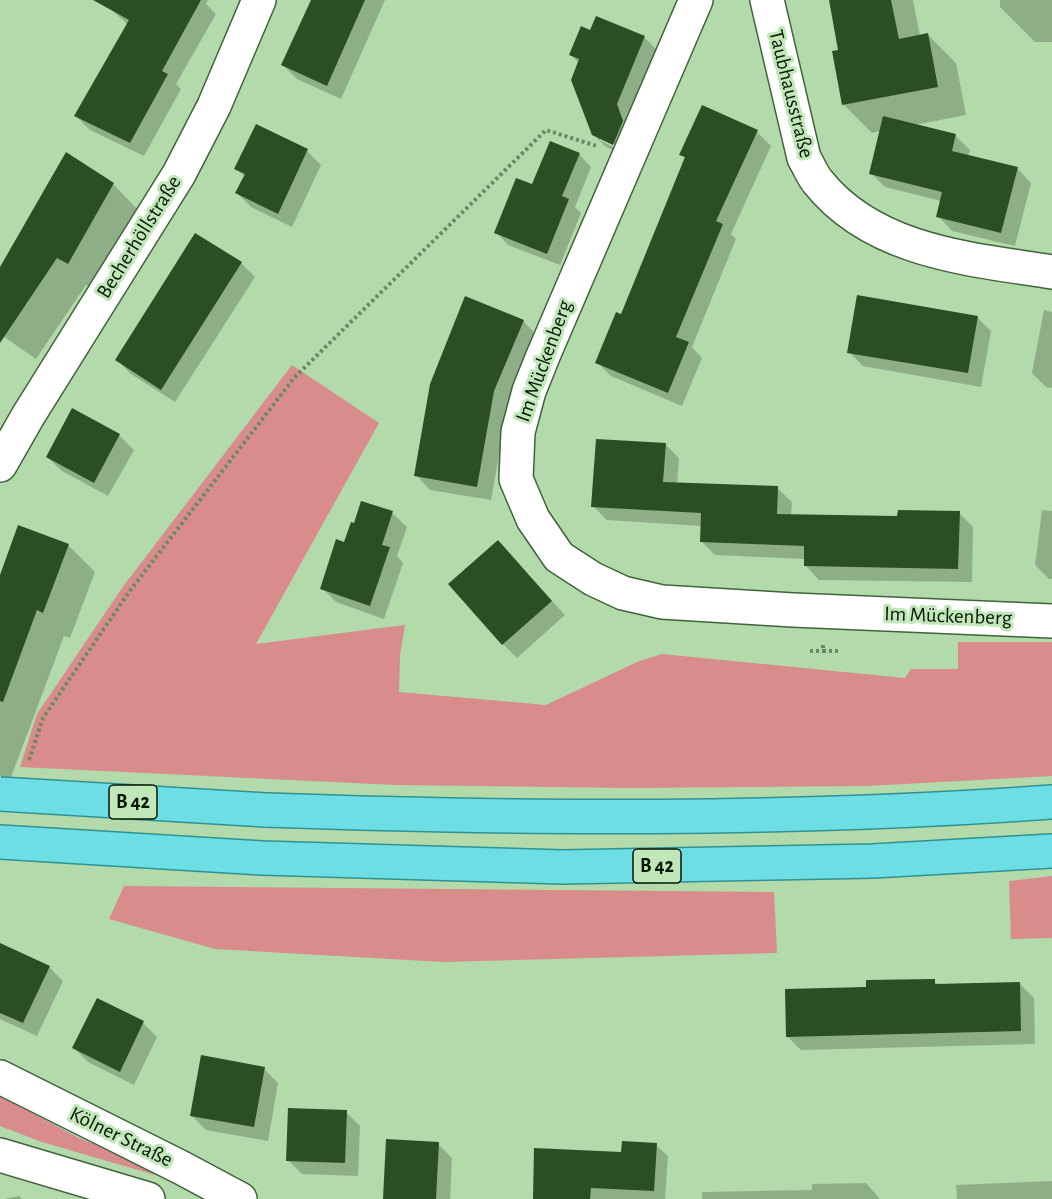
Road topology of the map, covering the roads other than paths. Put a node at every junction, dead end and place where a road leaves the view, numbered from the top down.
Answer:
1 (259, 0) edge
2 (696, 0) edge
3 (767, 0) edge
4 (1052, 272) edge
5 (0, 465) edge
6 (1052, 621) edge
7 (0, 794) edge
8 (1052, 802) edge
9 (0, 842) edge
10 (1052, 851) edge
11 (0, 1077) edge
12 (0, 1155) edge
13 (148, 1199) edge
14 (240, 1199) edge

1 - 5 street, Becherhöllstraße
2 - 6 street, Im Mückenberg
3 - 4 street, Taubhausstraße
7 - 8 highway, B 42, bridge
9 - 10 highway, B 42
11 - 14 street, Kölner Straße
12 - 13 street, Kölner Straße

